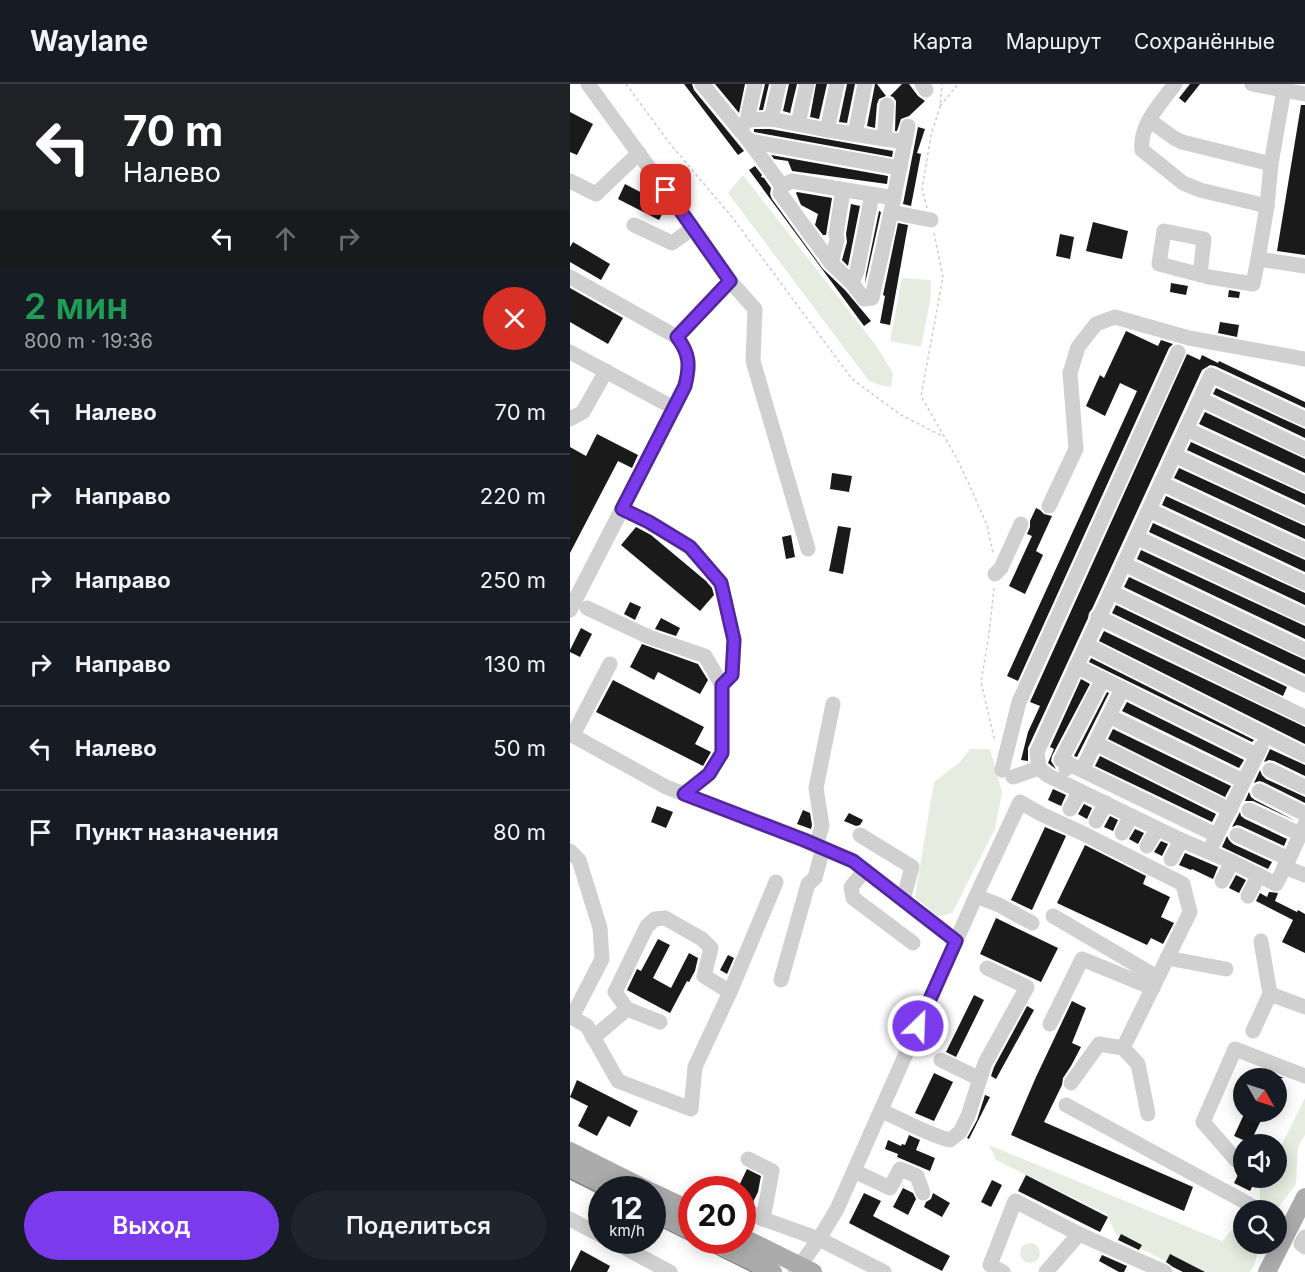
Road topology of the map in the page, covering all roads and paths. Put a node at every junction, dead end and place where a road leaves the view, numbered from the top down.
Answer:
1 (588, 84) edge
2 (626, 84) edge
3 (702, 84) edge
4 (741, 84) edge
5 (779, 84) edge
6 (807, 84) edge
7 (837, 84) edge
8 (865, 84) edge
9 (942, 84) edge
10 (958, 84) edge
11 (1174, 84) edge
12 (1252, 84) edge
13 (1285, 87) edge
14 (754, 91) edge
15 (1305, 94) edge
16 (887, 105) dead end
17 (940, 107) junction
18 (771, 119) junction
19 (1149, 120) junction
20 (798, 124) junction
21 (908, 126) dead end
22 (827, 130) junction
23 (745, 131) junction
24 (855, 134) junction
25 (884, 139) junction
26 (904, 142) junction
27 (639, 153) junction
28 (1271, 164) junction
29 (900, 168) junction
30 (570, 181) edge
31 (782, 186) junction
32 (843, 190) junction
33 (872, 195) junction
34 (892, 205) junction
35 (1267, 206) junction
36 (931, 220) junction
37 (634, 225) dead end
38 (693, 228) junction
39 (1258, 259) junction
40 (831, 263) junction
41 (1305, 266) edge
42 (1200, 274) dead end
43 (570, 277) edge
44 (730, 281) junction
45 (852, 283) junction
46 (677, 337) junction
47 (570, 352) edge
48 (1178, 352) dead end
49 (1305, 359) edge
50 (606, 371) junction
51 (1200, 399) junction
52 (674, 408) junction
53 (570, 419) edge
54 (1305, 419) edge
55 (1186, 429) junction
56 (943, 437) junction
57 (1305, 449) edge
58 (1174, 455) junction
59 (1161, 483) junction
60 (1305, 484) edge
61 (1049, 506) dead end
62 (622, 509) junction
63 (1149, 510) junction
64 (1305, 516) edge
65 (1021, 524) dead end
66 (1136, 537) junction
67 (808, 549) dead end
68 (1305, 550) edge
69 (1124, 564) junction
70 (995, 574) junction
71 (1305, 583) edge
72 (1111, 592) junction
73 (587, 609) dead end
74 (570, 610) edge
75 (1305, 616) edge
76 (1098, 617) junction
77 (1086, 645) junction
78 (1305, 650) edge
79 (610, 664) dead end
80 (1076, 666) junction
81 (1102, 679) junction
82 (722, 685) junction
83 (1305, 685) edge
84 (1122, 689) junction
85 (833, 704) dead end
86 (1109, 716) junction
87 (1305, 717) edge
88 (572, 734) edge
89 (1267, 736) junction
90 (1095, 743) junction
91 (997, 748) dead end
92 (1037, 752) junction
93 (1256, 755) junction
94 (1305, 755) edge
95 (1071, 765) junction
96 (1040, 768) junction
97 (1269, 771) dead end
98 (1243, 780) junction
99 (1060, 781) junction
100 (1305, 787) edge
101 (1080, 791) junction
102 (1258, 791) dead end
103 (684, 794) junction
104 (1106, 803) junction
105 (1070, 809) dead end
106 (1230, 810) junction
107 (1248, 810) dead end
108 (1305, 814) edge
109 (1131, 816) junction
110 (1096, 821) dead end
111 (1157, 829) junction
112 (1303, 829) edge
113 (1122, 833) dead end
114 (860, 835) dead end
115 (1237, 835) dead end
116 (1216, 836) junction
117 (1180, 840) junction
118 (819, 846) junction
119 (1147, 846) dead end
120 (570, 851) edge
121 (1209, 853) junction
122 (1171, 859) dead end
123 (1232, 862) junction
124 (1287, 863) junction
125 (865, 870) junction
126 (1305, 874) edge
127 (1259, 875) junction
128 (1222, 881) dead end
129 (776, 882) dead end
130 (976, 896) junction
131 (1248, 896) dead end
132 (903, 900) junction
133 (1053, 916) dead end
134 (1032, 923) dead end
135 (956, 941) junction
136 (1261, 941) dead end
137 (913, 943) dead end
138 (1167, 958) junction
139 (987, 968) dead end
140 (1226, 969) dead end
141 (781, 980) dead end
142 (1155, 983) junction
143 (730, 992) junction
144 (1270, 994) junction
145 (1305, 1007) edge
146 (627, 1009) junction
147 (571, 1016) edge
148 (660, 1022) dead end
149 (1050, 1024) dead end
150 (1253, 1031) dead end
151 (593, 1038) junction
152 (1123, 1048) junction
153 (941, 1060) dead end
154 (1305, 1076) edge
155 (980, 1079) junction
156 (1071, 1083) dead end
157 (1066, 1105) dead end
158 (881, 1111) junction
159 (1148, 1114) dead end
160 (570, 1151) edge
161 (1233, 1157) edge
162 (747, 1159) dead end
163 (570, 1170) edge
164 (854, 1172) junction
165 (620, 1176) edge
166 (588, 1179) edge
167 (923, 1193) dead end
168 (1305, 1197) edge
169 (1241, 1200) edge
170 (756, 1215) edge
171 (570, 1219) edge
172 (763, 1219) junction
173 (1287, 1220) edge
174 (588, 1229) edge
175 (1079, 1234) junction
176 (1305, 1237) edge
177 (819, 1239) junction
178 (756, 1245) edge
179 (1305, 1247) edge
180 (636, 1254) edge
181 (738, 1254) edge
182 (1275, 1254) edge
183 (802, 1270) edge
184 (1270, 1271) edge
185 (670, 1272) edge
186 (773, 1272) edge
187 (884, 1272) edge
188 (1003, 1272) edge
189 (1046, 1272) edge
190 (1165, 1272) edge

1 - 27 lane
2 - 56 path
3 - 23 lane
4 - 14 lane
5 - 18 lane
6 - 20 lane
7 - 22 lane
8 - 24 lane
9 - 17 path
10 - 17 path
11 - 19 lane
12 - 13 lane
13 - 15 lane
13 - 28 lane
14 - 23 lane
16 - 25 lane
17 - 36 path
18 - 20 lane
18 - 23 lane
19 - 28 lane
19 - 35 lane
20 - 22 lane
21 - 26 lane
22 - 24 lane
23 - 29 lane
23 - 31 lane
24 - 25 lane
25 - 26 lane
26 - 29 lane
27 - 30 lane
27 - 38 lane
28 - 35 lane
29 - 34 lane
31 - 32 lane
31 - 40 lane
32 - 33 lane
32 - 40 lane
33 - 34 lane
33 - 45 lane
34 - 36 lane
34 - 45 lane
35 - 39 lane
36 - 56 path
37 - 38 lane
38 - 44 lane
39 - 41 lane
39 - 42 lane
40 - 45 lane
43 - 46 lane
44 - 46 lane
44 - 67 lane
46 - 52 lane
47 - 50 lane
48 - 96 lane
49 - 61 lane
50 - 52 lane
50 - 53 lane
51 - 54 lane
51 - 55 lane
51 - 57 lane
52 - 62 lane
55 - 58 lane
55 - 60 lane
56 - 70 path
58 - 59 lane
58 - 64 lane
59 - 63 lane
59 - 68 lane
62 - 74 lane
62 - 82 lane
63 - 66 lane
63 - 71 lane
65 - 70 lane
66 - 69 lane
66 - 75 lane
69 - 72 lane
69 - 78 lane
70 - 91 path
72 - 76 lane
72 - 83 lane
73 - 82 lane
76 - 77 lane
76 - 87 lane
77 - 80 lane
77 - 89 lane
79 - 88 lane
80 - 81 lane
80 - 92 lane
81 - 84 lane
81 - 95 lane
82 - 103 lane
84 - 86 lane
84 - 93 lane
85 - 118 lane
86 - 90 lane
86 - 98 lane
88 - 103 lane
89 - 93 lane
89 - 94 lane
90 - 95 lane
90 - 106 lane
92 - 95 lane
92 - 96 lane
93 - 98 lane
95 - 99 lane
95 - 116 lane
96 - 99 lane
97 - 100 lane
98 - 106 lane
99 - 101 lane
101 - 104 lane
101 - 105 lane
102 - 108 lane
103 - 118 lane
104 - 109 lane
104 - 110 lane
106 - 116 lane
107 - 112 lane
109 - 111 lane
109 - 113 lane
111 - 117 lane
111 - 119 lane
112 - 124 lane
114 - 132 lane
115 - 124 lane
116 - 121 lane
117 - 121 lane
117 - 122 lane
118 - 125 lane
118 - 141 lane
120 - 147 lane
121 - 123 lane
123 - 127 lane
123 - 128 lane
124 - 126 lane
124 - 127 lane
125 - 132 lane
125 - 137 lane
127 - 131 lane
129 - 143 lane
130 - 134 lane
130 - 135 lane
130 - 138 lane
132 - 135 lane
133 - 142 lane
135 - 158 lane
136 - 144 lane
138 - 140 lane
138 - 142 lane
139 - 155 lane
142 - 149 lane
142 - 152 lane
143 - 146 lane
143 - 151 lane
144 - 145 lane
144 - 150 lane
146 - 148 lane
146 - 151 lane
147 - 151 lane
152 - 156 lane
152 - 159 lane
153 - 155 lane
154 - 161 lane
155 - 158 lane
157 - 169 lane
158 - 164 lane
160 - 165 main road
162 - 172 lane
163 - 166 main road
164 - 167 lane
164 - 177 lane
168 - 173 main road
170 - 172 lane
171 - 174 lane
172 - 177 lane
175 - 188 lane
175 - 189 lane
175 - 190 lane
176 - 179 lane
177 - 183 lane
177 - 187 lane
178 - 183 main road
180 - 185 lane
181 - 186 main road
182 - 184 main road

